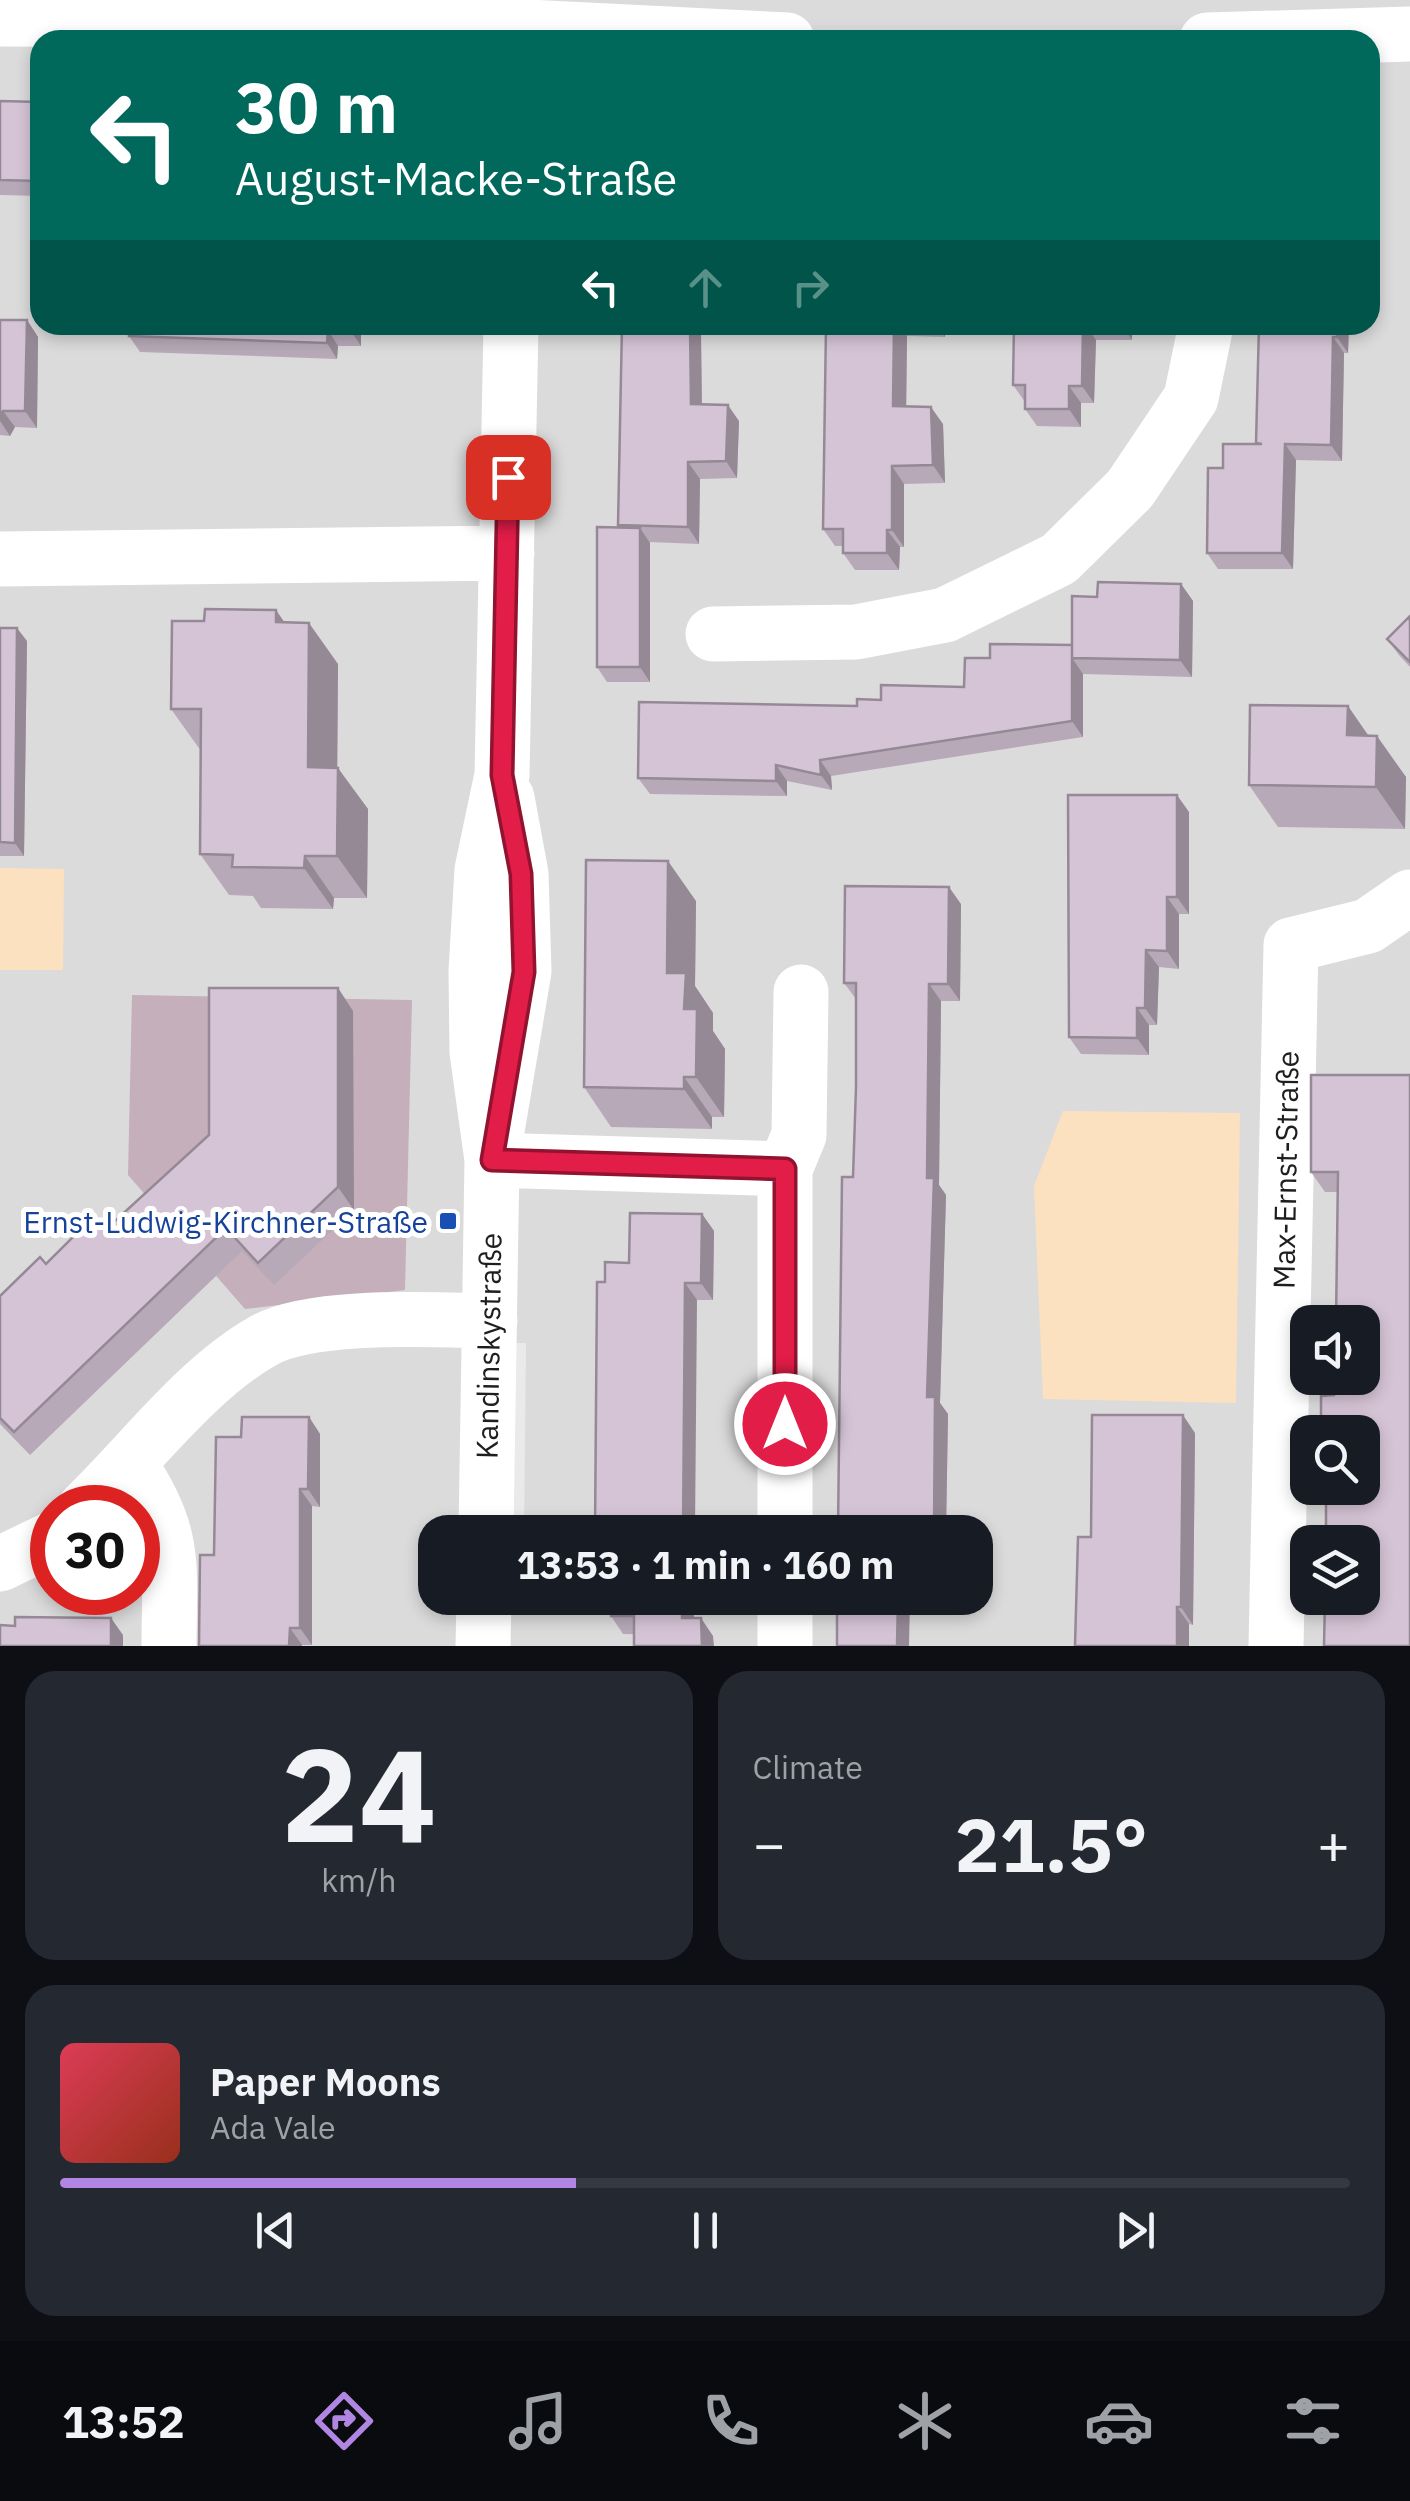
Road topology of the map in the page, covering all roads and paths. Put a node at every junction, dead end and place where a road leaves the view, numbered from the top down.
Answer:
1 (0, 19) edge
2 (510, 21) edge
3 (641, 30) edge
4 (1410, 34) edge
5 (1380, 35) edge
6 (511, 335) edge
7 (1204, 335) edge
8 (507, 553) junction
9 (0, 560) edge
10 (712, 634) dead end
11 (1410, 897) edge
12 (801, 992) dead end
13 (492, 1160) junction
14 (785, 1169) junction
15 (490, 1321) junction
16 (130, 1464) junction
17 (109, 1485) edge
18 (486, 1515) edge
19 (785, 1515) edge
20 (30, 1550) edge
21 (0, 1564) edge
22 (484, 1615) edge
23 (785, 1615) edge
24 (169, 1646) edge
25 (483, 1646) edge
26 (785, 1646) edge
27 (1276, 1646) edge

1 - 2 street
2 - 3 street
4 - 5 street
6 - 8 street, Kandinskystraße
7 - 10 street
8 - 9 street
8 - 13 street, Kandinskystraße
11 - 27 street, Max-Ernst-Straße
12 - 14 street
13 - 14 street
13 - 15 street, Kandinskystraße
14 - 19 street
15 - 16 street
15 - 18 street, Kandinskystraße
16 - 17 street
16 - 24 street
20 - 21 street
22 - 25 street
23 - 26 street

